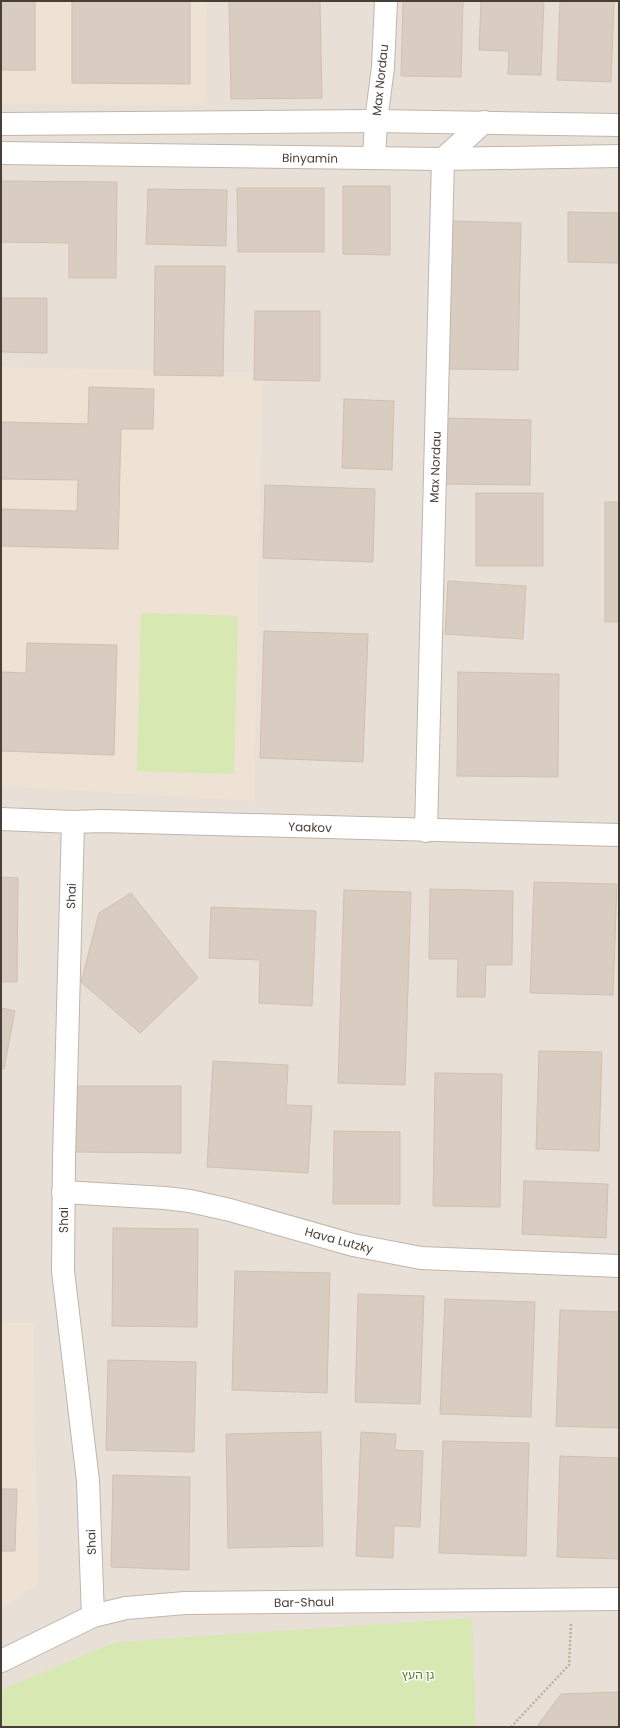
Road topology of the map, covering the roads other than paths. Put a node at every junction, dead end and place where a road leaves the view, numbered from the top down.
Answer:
1 (386, 1) edge
2 (376, 121) junction
3 (484, 122) junction
4 (1, 124) edge
5 (619, 125) edge
6 (1, 153) edge
7 (619, 156) edge
8 (374, 158) junction
9 (443, 159) junction
10 (1, 819) edge
11 (73, 822) junction
12 (426, 831) junction
13 (619, 835) edge
14 (63, 1192) junction
15 (619, 1266) edge
16 (619, 1599) edge
17 (93, 1616) junction
18 (1, 1661) edge

1 - 2 street, Max Nordau
2 - 3 street
2 - 4 street
2 - 8 street, Max Nordau
3 - 5 street
3 - 9 street
6 - 8 street, Binyamin
7 - 9 street, Binyamin
8 - 9 street, Binyamin
9 - 12 street, Max Nordau
10 - 11 street, Yaakov
11 - 12 street, Yaakov
11 - 14 street, Shai
12 - 13 street, Yaakov
14 - 15 street, Hava Lutzky
14 - 17 street, Shai
16 - 17 street, Bar-Shaul
17 - 18 street, Bar-Shaul

